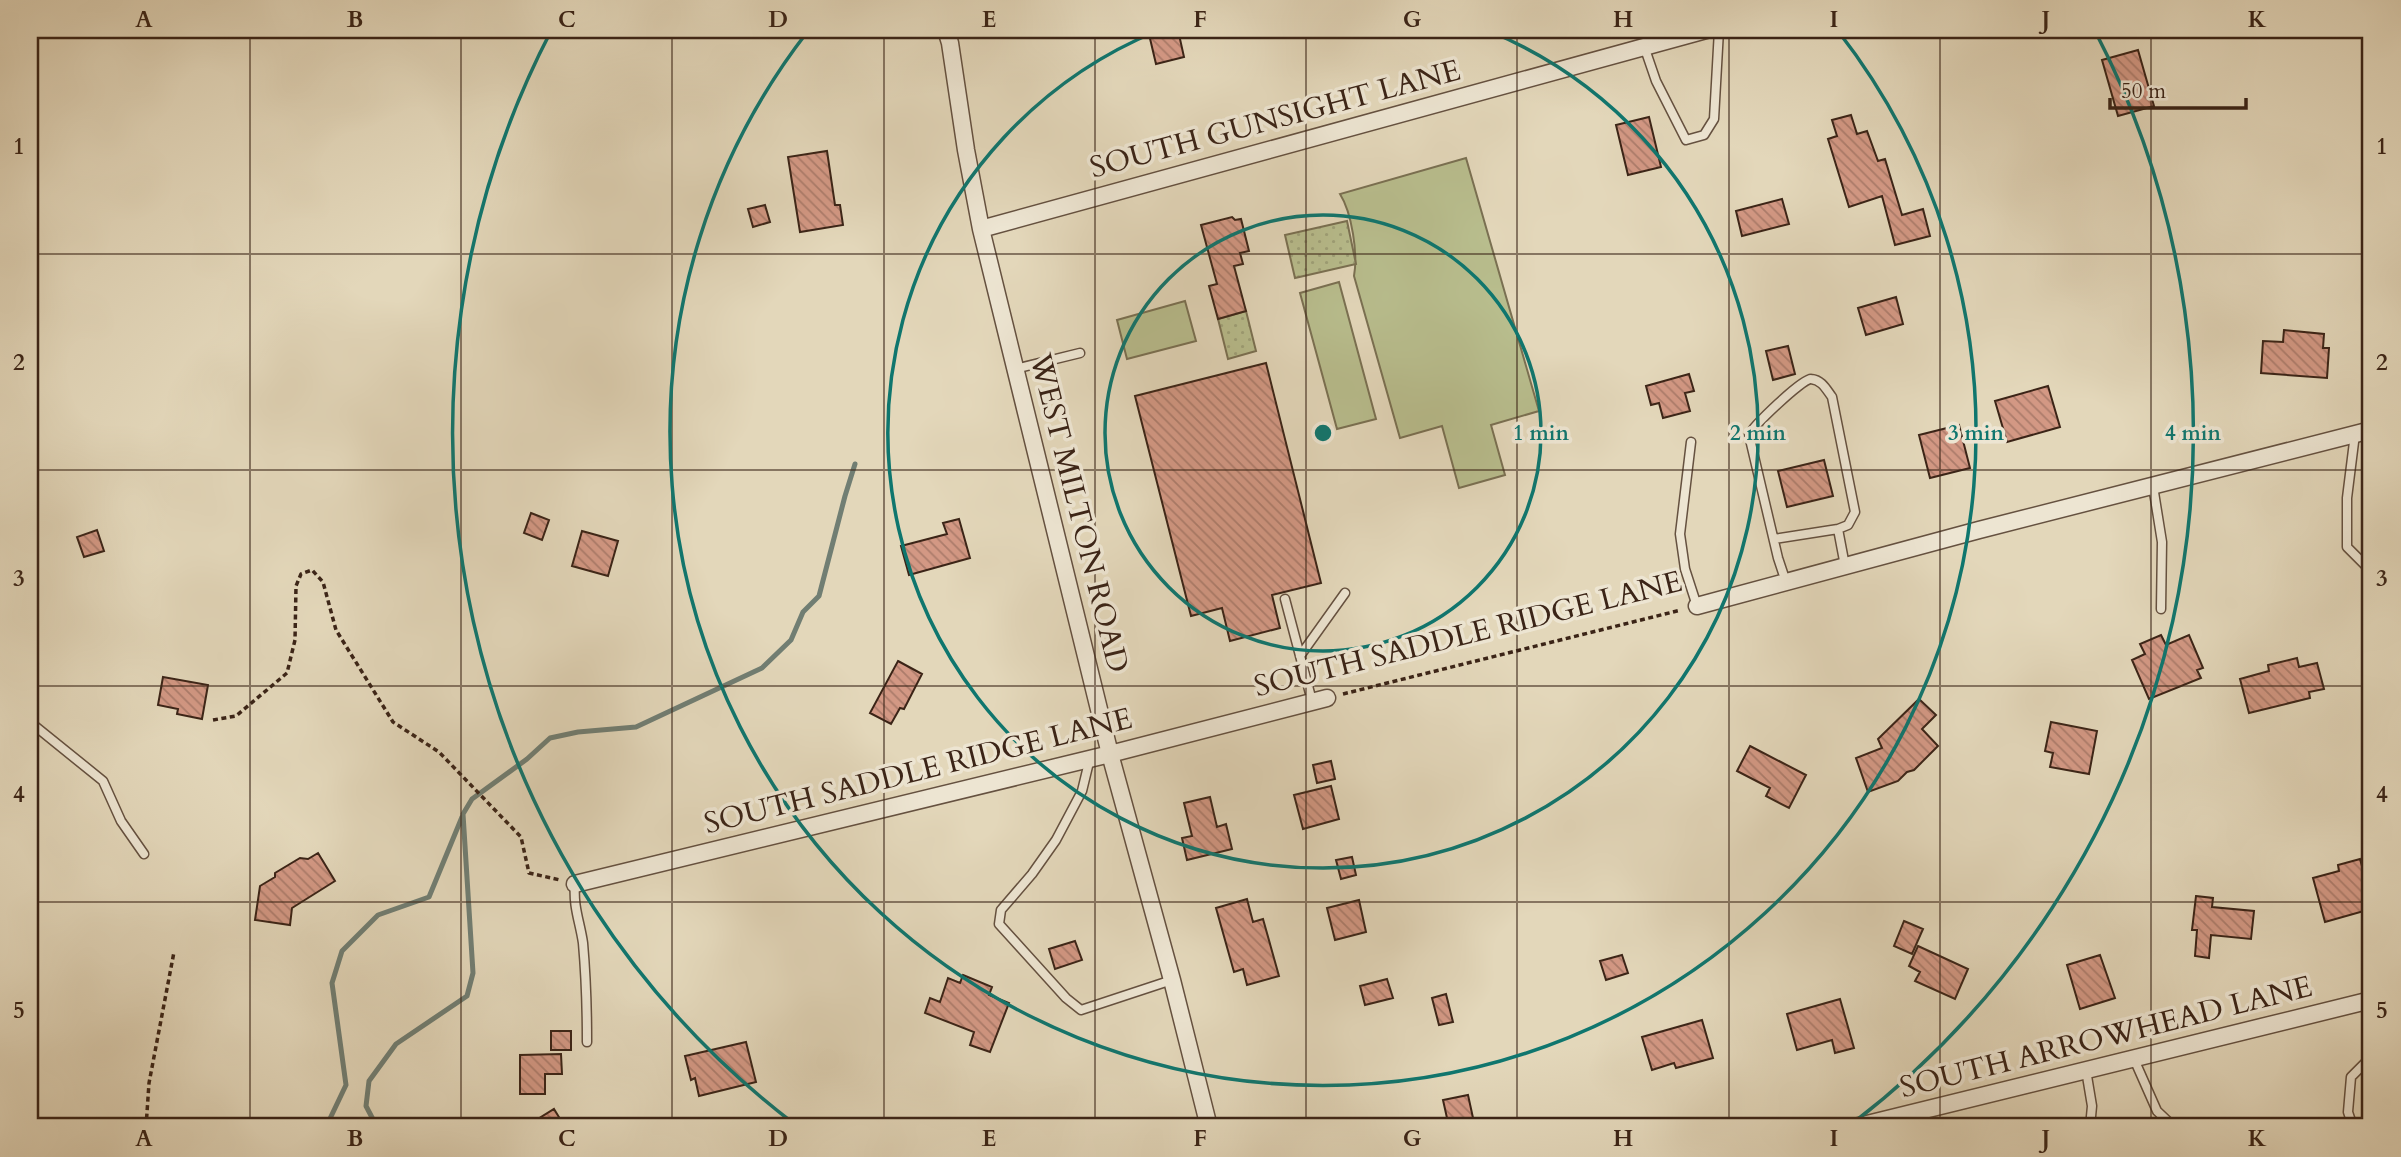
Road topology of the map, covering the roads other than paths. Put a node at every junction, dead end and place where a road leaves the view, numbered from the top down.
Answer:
1 (946, 30) edge
2 (1706, 30) edge
3 (1719, 30) edge
4 (1644, 47) junction
5 (981, 229) junction
6 (1080, 353) dead end
7 (1015, 369) junction
8 (2363, 432) edge
9 (1691, 442) dead end
10 (2153, 486) junction
11 (1838, 529) junction
12 (1774, 539) junction
13 (1845, 566) junction
14 (2371, 571) edge
15 (1786, 582) junction
16 (1345, 593) dead end
17 (1285, 599) dead end
18 (1697, 606) joint
19 (2161, 609) dead end
20 (1300, 656) junction
21 (1320, 700) joint
22 (30, 722) edge
23 (1110, 754) junction
24 (1090, 758) junction
25 (144, 854) dead end
26 (575, 884) joint
27 (1172, 980) junction
28 (2371, 1000) edge
29 (586, 1042) dead end
30 (2371, 1056) edge
31 (2134, 1059) junction
32 (2086, 1070) junction
33 (1209, 1127) edge
34 (1855, 1127) edge
35 (2090, 1127) edge
36 (2174, 1127) edge
37 (2353, 1127) edge

1 - 5 street, WEST MILTON ROAD
2 - 4 street, SOUTH GUNSIGHT LANE
3 - 4 lane
4 - 5 street, SOUTH GUNSIGHT LANE
5 - 7 street, WEST MILTON ROAD
6 - 7 lane
7 - 23 street, WEST MILTON ROAD
8 - 10 street, SOUTH SADDLE RIDGE LANE
8 - 14 lane
9 - 18 lane
10 - 13 street, SOUTH SADDLE RIDGE LANE
10 - 19 lane
11 - 12 lane
11 - 12 lane
11 - 13 lane
12 - 15 lane
13 - 15 street, SOUTH SADDLE RIDGE LANE
15 - 18 street, SOUTH SADDLE RIDGE LANE
16 - 20 lane
17 - 20 lane
20 - 21 lane
21 - 23 street, SOUTH SADDLE RIDGE LANE
22 - 25 lane
23 - 24 street, SOUTH SADDLE RIDGE LANE
23 - 27 street, WEST MILTON ROAD
24 - 26 street, SOUTH SADDLE RIDGE LANE
24 - 27 lane
26 - 29 lane
27 - 33 street, WEST MILTON ROAD
28 - 31 street, SOUTH ARROWHEAD LANE
30 - 37 lane
31 - 32 street, SOUTH ARROWHEAD LANE
31 - 36 lane
32 - 34 street, SOUTH ARROWHEAD LANE
32 - 35 lane

